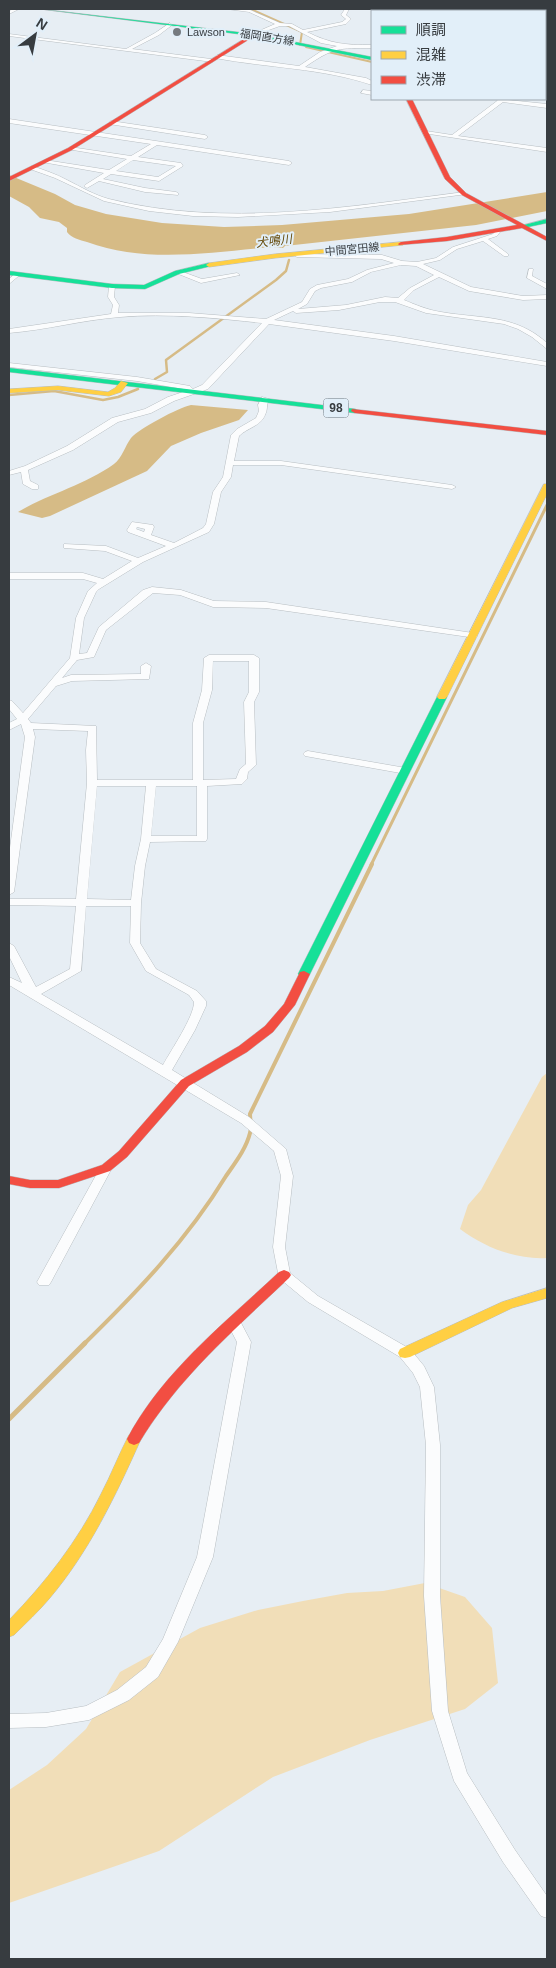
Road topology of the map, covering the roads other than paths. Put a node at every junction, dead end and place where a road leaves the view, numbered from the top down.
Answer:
1 (17, 9) edge
2 (42, 9) edge
3 (229, 9) edge
4 (347, 9) edge
5 (410, 9) edge
6 (541, 9) edge
7 (247, 10) edge
8 (440, 10) edge
9 (547, 10) edge
10 (9, 13) edge
11 (170, 24) junction
12 (279, 24) junction
13 (303, 31) junction
14 (9, 34) edge
15 (254, 34) junction
16 (343, 46) junction
17 (354, 47) junction
18 (371, 47) edge
19 (126, 50) junction
20 (330, 50) junction
21 (371, 54) edge
22 (214, 59) junction
23 (371, 59) edge
24 (300, 68) junction
25 (371, 82) edge
26 (363, 92) dead end
27 (371, 93) edge
28 (410, 100) edge
29 (505, 100) edge
30 (547, 106) edge
31 (9, 121) edge
32 (111, 123) junction
33 (96, 133) junction
34 (426, 133) junction
35 (204, 137) dead end
36 (453, 137) junction
37 (156, 143) junction
38 (70, 149) junction
39 (547, 150) edge
40 (60, 155) junction
41 (131, 158) junction
42 (289, 163) dead end
43 (122, 164) junction
44 (36, 167) junction
45 (172, 170) junction
46 (109, 172) junction
47 (131, 175) junction
48 (9, 179) edge
49 (159, 179) junction
50 (97, 180) junction
51 (116, 184) junction
52 (87, 186) junction
53 (145, 190) junction
54 (176, 194) dead end
55 (465, 194) junction
56 (127, 200) junction
57 (178, 212) junction
58 (547, 221) edge
59 (521, 225) junction
60 (497, 232) junction
61 (484, 239) junction
62 (547, 239) edge
63 (506, 254) dead end
64 (291, 255) junction
65 (401, 263) junction
66 (417, 264) junction
67 (531, 270) dead end
68 (178, 272) junction
69 (13, 274) edge
70 (440, 274) junction
71 (237, 275) dead end
72 (9, 282) edge
73 (112, 286) junction
74 (547, 287) edge
75 (547, 297) edge
76 (399, 301) junction
77 (288, 311) junction
78 (114, 315) junction
79 (269, 320) junction
80 (9, 331) edge
81 (547, 347) edge
82 (547, 364) edge
83 (9, 365) edge
84 (9, 370) edge
85 (126, 381) junction
86 (193, 390) junction
87 (9, 391) edge
88 (265, 400) junction
89 (547, 433) edge
90 (229, 463) junction
91 (24, 469) junction
92 (9, 473) edge
93 (547, 486) edge
94 (35, 487) dead end
95 (452, 487) dead end
96 (146, 536) dead end
97 (67, 546) dead end
98 (174, 546) junction
99 (139, 561) junction
100 (9, 576) edge
101 (104, 582) junction
102 (473, 636) junction
103 (74, 658) junction
104 (146, 666) dead end
105 (51, 684) junction
106 (9, 703) edge
107 (26, 723) junction
108 (9, 727) edge
109 (308, 754) dead end
110 (406, 771) junction
111 (92, 782) junction
112 (200, 783) junction
113 (151, 784) junction
114 (146, 839) junction
115 (9, 892) edge
116 (9, 902) edge
117 (81, 903) junction
118 (136, 903) junction
119 (9, 946) edge
120 (9, 980) edge
121 (33, 993) junction
122 (165, 1071) junction
123 (185, 1083) junction
124 (106, 1168) junction
125 (9, 1180) edge
126 (284, 1275) junction
127 (44, 1282) dead end
128 (547, 1293) edge
129 (234, 1322) junction
130 (405, 1353) junction
131 (9, 1630) edge
132 (9, 1721) edge
133 (547, 1910) edge

1 - 10 street
2 - 11 main road, 福岡直方線
3 - 7 street
4 - 13 street
5 - 8 street
6 - 9 street
7 - 12 street
11 - 15 main road, 福岡直方線
11 - 19 street
12 - 13 street
12 - 15 street
13 - 16 street
14 - 19 street
15 - 20 main road, 福岡直方線
15 - 22 main road
16 - 17 street
16 - 20 street
17 - 18 street
17 - 21 street
19 - 22 street
20 - 23 main road, 福岡直方線
20 - 24 street
22 - 24 street
22 - 32 main road
24 - 25 street
26 - 27 street
28 - 34 main road
29 - 30 street
29 - 36 street
31 - 33 street
32 - 33 main road
32 - 35 street
33 - 37 street
33 - 38 main road
34 - 36 street
34 - 55 main road
36 - 39 street
37 - 41 street
37 - 42 street
38 - 40 main road
38 - 41 street
40 - 43 street
40 - 44 main road
41 - 43 street
41 - 45 street
43 - 45 street
43 - 46 street
44 - 46 street
44 - 48 main road
44 - 52 street
44 - 57 street
45 - 49 street
46 - 47 street
46 - 50 street
47 - 49 street
47 - 51 street
49 - 53 street
50 - 51 street
50 - 52 street
51 - 53 street
52 - 56 street
53 - 54 street
53 - 56 street
55 - 57 street
55 - 59 main road
56 - 57 street
58 - 59 main road, 中間宮田線
59 - 60 main road, 中間宮田線
59 - 62 main road
60 - 61 street
60 - 64 main road, 中間宮田線
61 - 63 street
61 - 66 street
64 - 65 street
64 - 68 main road, 中間宮田線
65 - 66 street
65 - 77 street
66 - 70 street
67 - 74 street
68 - 71 street
68 - 73 main road, 中間宮田線
69 - 72 street
69 - 73 main road, 中間宮田線
70 - 75 street
70 - 76 street
73 - 78 street
76 - 77 street
76 - 81 street
77 - 79 street
78 - 79 street
78 - 80 street
79 - 82 street
79 - 86 street
83 - 85 street
84 - 85 main road, 98
85 - 86 main road, 98
85 - 87 main road
86 - 88 main road, 98
86 - 91 street
88 - 89 main road, 98
88 - 90 street
90 - 95 street
90 - 98 street
91 - 92 street
91 - 94 street
93 - 102 main road
96 - 98 street
97 - 99 street
98 - 99 street
99 - 101 street
100 - 101 street
101 - 103 street
102 - 103 street
102 - 110 main road
103 - 105 street
104 - 105 street
105 - 107 street
106 - 107 street
107 - 108 street
107 - 111 street
107 - 115 street
109 - 110 street
110 - 123 main road
111 - 113 street
111 - 117 street
112 - 112 street
112 - 113 street
112 - 114 street
113 - 114 street
114 - 118 street
116 - 117 street
117 - 118 street
117 - 121 street
118 - 122 street
119 - 121 street
120 - 121 street
121 - 122 street
122 - 123 street
123 - 124 main road
123 - 126 street
124 - 125 main road
124 - 127 street
126 - 129 main road
126 - 130 street
128 - 130 main road
129 - 131 main road
129 - 132 street
130 - 133 street

